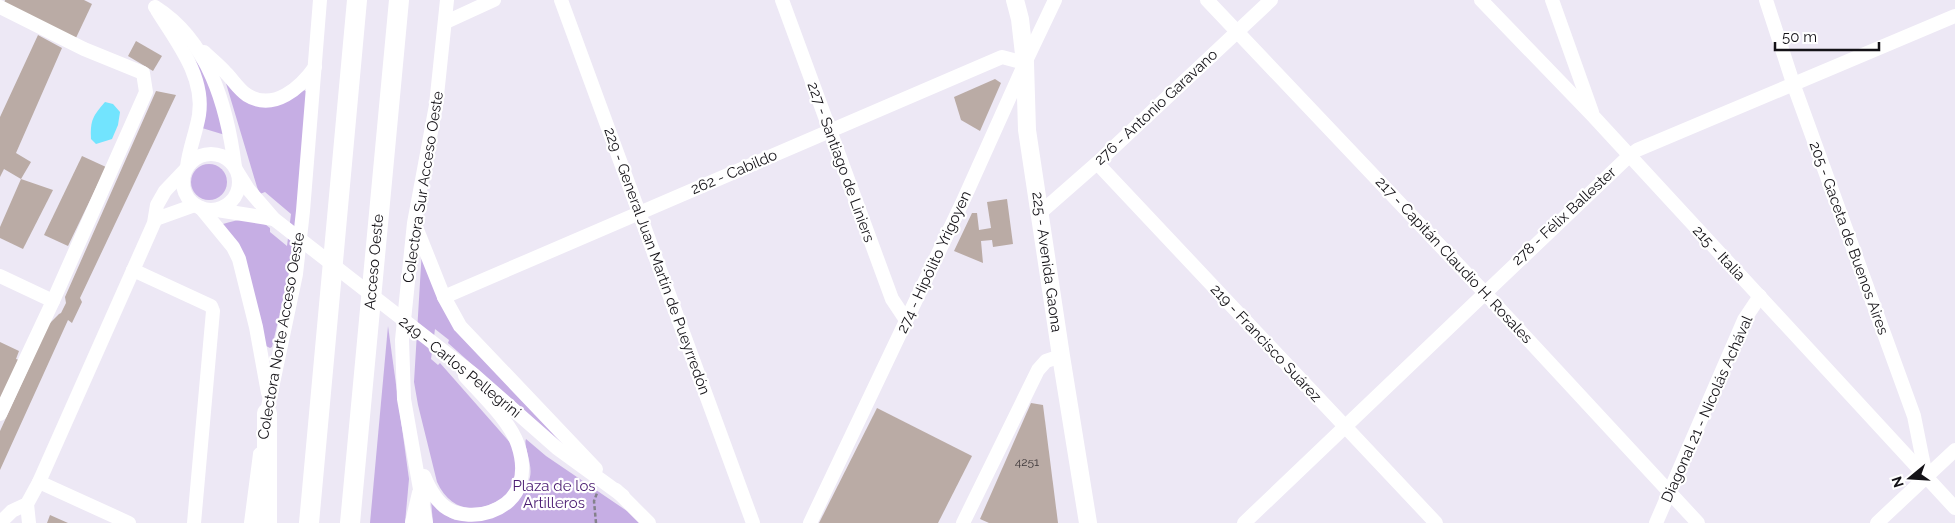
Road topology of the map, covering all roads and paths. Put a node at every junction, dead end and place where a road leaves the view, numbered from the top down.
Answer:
1 (2, 0) edge
2 (320, 0) edge
3 (357, 0) edge
4 (399, 0) edge
5 (447, 0) edge
6 (494, 0) edge
7 (561, 0) edge
8 (782, 0) edge
9 (1014, 0) edge
10 (1056, 0) edge
11 (1207, 0) edge
12 (1271, 0) edge
13 (1481, 0) edge
14 (1552, 0) edge
15 (1766, 0) edge
16 (152, 3) edge
17 (0, 5) edge
18 (1955, 16) edge
19 (446, 22) junction
20 (1237, 31) junction
21 (196, 44) junction
22 (1024, 63) junction
23 (315, 66) junction
24 (1794, 86) junction
25 (1594, 117) junction
26 (830, 130) junction
27 (1629, 156) junction
28 (1097, 163) junction
29 (186, 169) junction
30 (236, 170) junction
31 (198, 207) junction
32 (218, 210) junction
33 (640, 213) junction
34 (1040, 213) junction
35 (156, 219) junction
36 (276, 220) junction
37 (414, 223) junction
38 (133, 270) junction
39 (0, 276) edge
40 (1484, 292) junction
41 (1760, 296) junction
42 (444, 297) junction
43 (53, 300) junction
44 (906, 320) junction
45 (437, 346) junction
46 (1061, 356) junction
47 (268, 406) junction
48 (0, 414) edge
49 (1344, 426) junction
50 (1955, 450) edge
51 (414, 454) junction
52 (1926, 477) junction
53 (39, 482) junction
54 (597, 491) dead end
55 (422, 493) junction
56 (1670, 493) junction
57 (622, 496) junction
58 (27, 504) junction
59 (1955, 508) edge
60 (0, 523) edge
61 (29, 523) edge
62 (129, 523) edge
63 (194, 523) edge
64 (250, 523) edge
65 (267, 523) edge
66 (309, 523) edge
67 (350, 523) edge
68 (415, 523) edge
69 (426, 523) edge
70 (596, 523) edge
71 (649, 523) edge
72 (753, 523) edge
73 (810, 523) edge
74 (962, 523) edge
75 (1088, 523) edge
76 (1244, 523) edge
77 (1436, 523) edge
78 (1656, 523) edge
79 (1698, 523) edge
80 (1877, 523) edge

1 - 17 street
2 - 23 street, Colectora Norte Acceso Oeste
3 - 66 highway
4 - 67 highway, Acceso Oeste
5 - 19 street, Colectora Sur Acceso Oeste
6 - 19 street
7 - 33 street, 229 - General Juan Martín de Pueyrredón
8 - 26 street, 227 - Santiago de Liniers
9 - 22 main road, 225 - Avenida Gaona
10 - 22 street, 274 - Hipólito Yrigoyen
11 - 20 street, 217 - Capitán Claudio H. Rosales
12 - 20 street, 276 - Antonio Garavano
13 - 25 street, 215 - Italia
14 - 25 street
15 - 24 street, 205 - Gaceta de Buenos Aires
16 - 21 street, 249 - Carlos Pellegrini
16 - 29 street, 249 - Carlos Pellegrini
17 - 43 street
18 - 24 street, 278 - Félix Ballester
19 - 37 street, Colectora Sur Acceso Oeste
20 - 28 street, 276 - Antonio Garavano
20 - 40 street, 217 - Capitán Claudio H. Rosales
21 - 23 street
21 - 30 street, 249 - Carlos Pellegrini
22 - 26 street, 262 - Cabildo
22 - 34 main road, 225 - Avenida Gaona
22 - 44 street, 274 - Hipólito Yrigoyen
23 - 47 street, Colectora Norte Acceso Oeste
24 - 27 street, 278 - Félix Ballester
24 - 52 street, 205 - Gaceta de Buenos Aires
25 - 27 street, 215 - Italia
26 - 33 street, 262 - Cabildo
26 - 44 street, 227 - Santiago de Liniers
27 - 40 street, 278 - Félix Ballester
27 - 41 street, 215 - Italia
28 - 34 street, 276 - Antonio Garavano
28 - 49 street, 219 - Francisco Suárez
29 - 30 street
29 - 31 street
29 - 35 street
30 - 32 street
30 - 36 street, 249 - Carlos Pellegrini
31 - 32 street
31 - 35 street
31 - 47 street
32 - 36 street, 249 - Carlos Pellegrini
33 - 42 street, 262 - Cabildo
33 - 72 street, 229 - General Juan Martín de Pueyrredón
34 - 46 main road, 225 - Avenida Gaona
35 - 38 street
36 - 45 street, 249 - Carlos Pellegrini
37 - 42 street, 249 - Carlos Pellegrini
37 - 51 street, Colectora Sur Acceso Oeste
38 - 53 street
38 - 63 street
39 - 43 street
40 - 49 street, 278 - Félix Ballester
40 - 56 street, 217 - Capitán Claudio H. Rosales
41 - 52 street, 215 - Italia
41 - 56 street, Diagonal 21 - Nicolás Achával
42 - 57 street, 249 - Carlos Pellegrini
43 - 48 street
44 - 73 street, 274 - Hipólito Yrigoyen
45 - 51 street
45 - 57 street, 249 - Carlos Pellegrini
46 - 74 street
46 - 75 main road, 225 - Avenida Gaona
47 - 64 street, Colectora Norte Acceso Oeste
47 - 65 highway
49 - 76 street, 278 - Félix Ballester
49 - 77 street, 219 - Francisco Suárez
50 - 52 street
51 - 55 street, Colectora Sur Acceso Oeste
52 - 59 street, 215 - Italia
52 - 80 street
53 - 58 street
53 - 62 street
54 - 70 path
55 - 68 highway
55 - 69 street, Colectora Sur Acceso Oeste
56 - 78 street, Diagonal 21 - Nicolás Achával
56 - 79 street, 217 - Capitán Claudio H. Rosales
57 - 71 street, 249 - Carlos Pellegrini
58 - 60 street
58 - 61 street

